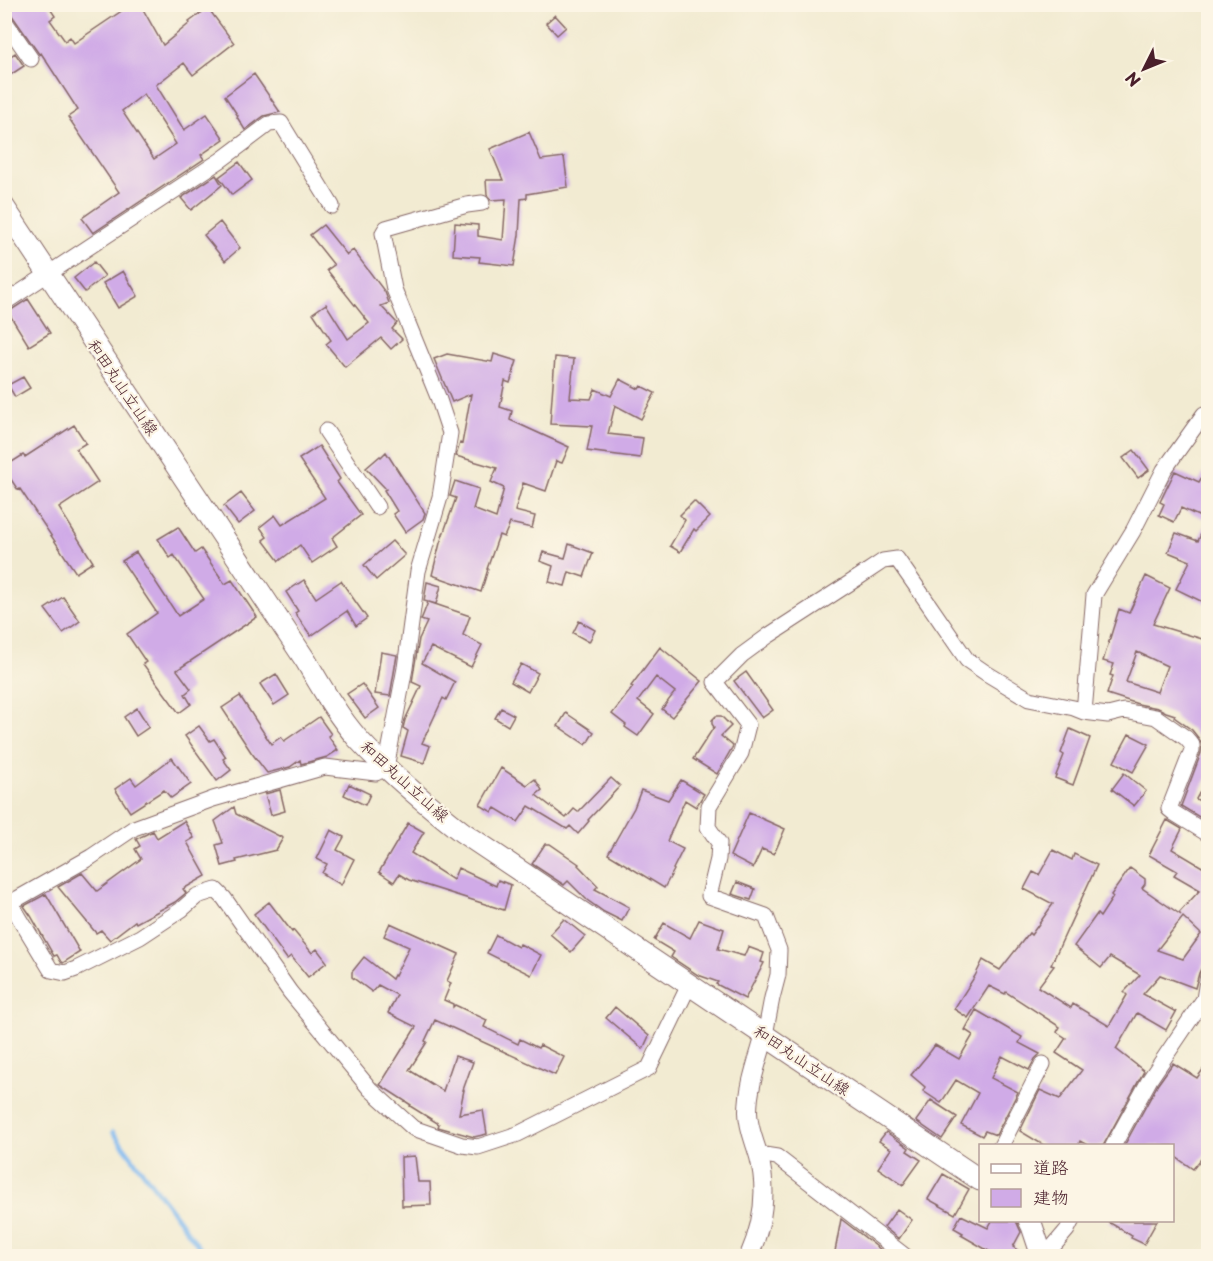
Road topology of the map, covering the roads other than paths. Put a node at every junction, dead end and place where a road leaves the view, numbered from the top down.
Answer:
1 (4, 20) edge
2 (32, 59) dead end
3 (482, 202) dead end
4 (332, 206) dead end
5 (4, 207) edge
6 (49, 274) junction
7 (4, 303) edge
8 (1209, 413) edge
9 (326, 431) dead end
10 (377, 507) dead end
11 (1084, 712) junction
12 (386, 768) junction
13 (1209, 834) edge
14 (1209, 975) edge
15 (689, 985) junction
16 (1206, 997) edge
17 (765, 1035) junction
18 (1044, 1064) dead end
19 (1002, 1144) edge
20 (1114, 1144) edge
21 (758, 1154) junction
22 (979, 1179) edge
23 (1029, 1222) edge
24 (1071, 1222) edge
25 (749, 1257) edge
26 (905, 1257) edge
27 (1043, 1257) edge

1 - 2 street
3 - 12 street
4 - 6 street
5 - 6 main road, 和田丸山立山線
6 - 7 street
6 - 12 main road, 和田丸山立山線
8 - 11 street
9 - 10 street
11 - 13 street
11 - 17 street
12 - 15 main road, 和田丸山立山線
12 - 15 street
14 - 16 street
15 - 17 main road, 和田丸山立山線
16 - 20 street
17 - 21 street
17 - 22 main road, 和田丸山立山線
18 - 19 street
21 - 25 street
21 - 26 street
23 - 27 main road
24 - 27 street

